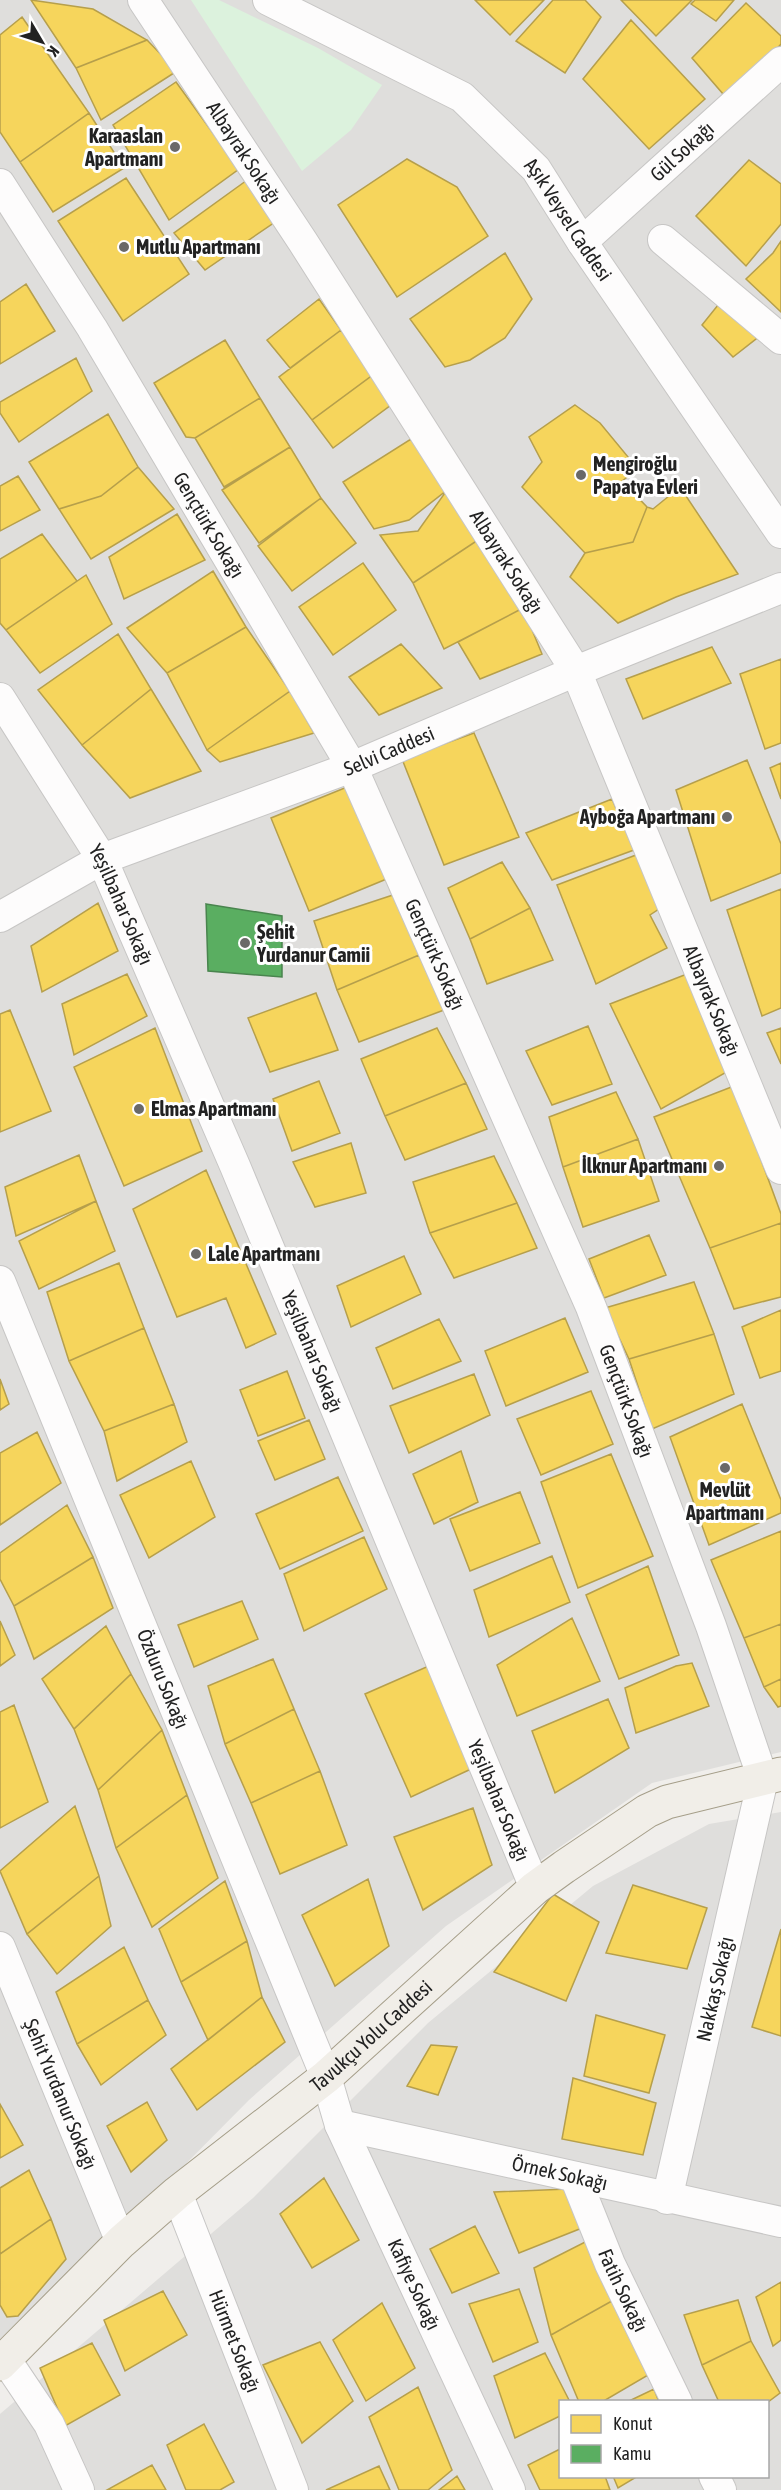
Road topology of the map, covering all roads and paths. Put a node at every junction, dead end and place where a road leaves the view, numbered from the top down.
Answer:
1 (143, 0) edge
2 (268, 0) edge
3 (781, 62) edge
4 (0, 184) edge
5 (663, 240) dead end
6 (582, 242) junction
7 (781, 339) edge
8 (781, 533) edge
9 (781, 588) edge
10 (576, 671) junction
11 (0, 698) edge
12 (352, 767) junction
13 (102, 859) junction
14 (0, 917) edge
15 (781, 1169) edge
16 (0, 1281) edge
17 (772, 1777) edge
18 (536, 1888) junction
19 (0, 1947) edge
20 (326, 2077) junction
21 (340, 2125) junction
22 (575, 2177) junction
23 (177, 2193) junction
24 (667, 2199) junction
25 (781, 2222) edge
26 (121, 2242) junction
27 (3, 2362) edge
28 (676, 2400) edge
29 (79, 2490) edge
30 (293, 2490) edge
31 (510, 2490) edge

1 - 10 street, Albayrak Sokağı
2 - 6 street, Aşık Veysel Caddesi
3 - 6 street, Gül Sokağı
4 - 12 street, Gençtürk Sokağı
5 - 7 street
6 - 8 street, Aşık Veysel Caddesi
9 - 10 street, Selvi Caddesi
10 - 12 street, Selvi Caddesi
10 - 15 street, Albayrak Sokağı
11 - 13 street, Yeşilbahar Sokağı
12 - 13 street, Selvi Caddesi
12 - 17 street, Gençtürk Sokağı
13 - 14 street, Selvi Caddesi
13 - 18 street, Yeşilbahar Sokağı
16 - 20 street, Özduru Sokağı
17 - 18 main road, Tavukçu Yolu Caddesi
17 - 24 street, Nakkaş Sokağı
18 - 20 main road, Tavukçu Yolu Caddesi
19 - 26 street, Şehit Yurdanur Sokağı
20 - 21 street, Kafiye Sokağı
20 - 23 main road, Tavukçu Yolu Caddesi
21 - 22 street, Örnek Sokağı
21 - 31 street, Kafiye Sokağı
22 - 24 street, Örnek Sokağı
22 - 28 street, Fatih Sokağı
23 - 26 main road, Tavukçu Yolu Caddesi
23 - 30 street, Hürmet Sokağı
24 - 25 street, Örnek Sokağı
26 - 27 main road, Tavukçu Yolu Caddesi
27 - 29 street

